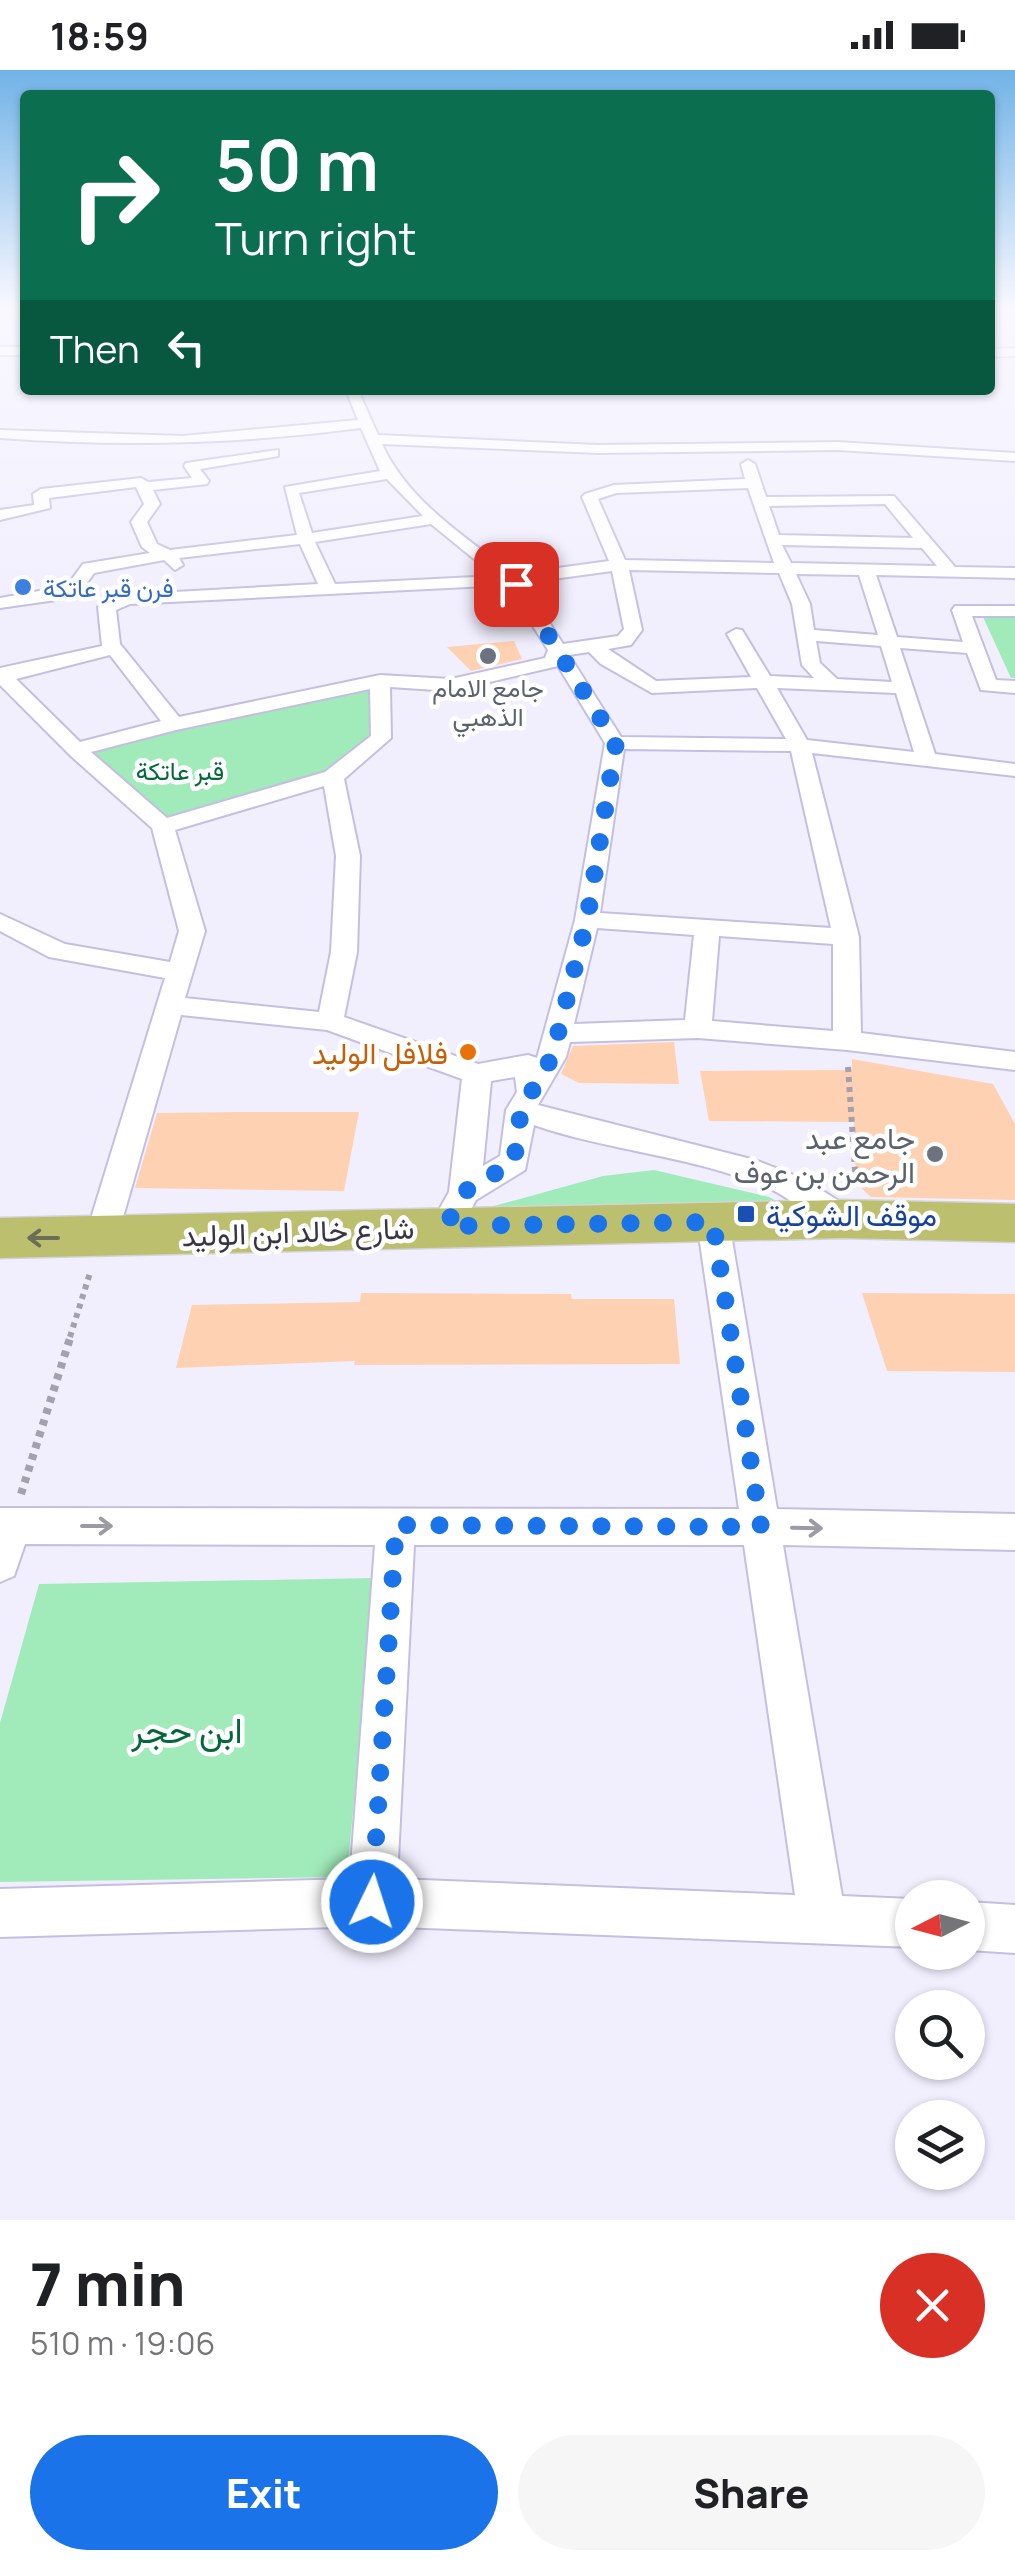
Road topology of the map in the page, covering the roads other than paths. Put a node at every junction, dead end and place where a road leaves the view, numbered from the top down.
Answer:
1 (358, 409) edge
2 (0, 434) edge
3 (368, 438) junction
4 (340, 443) dead end
5 (744, 446) junction
6 (303, 448) dead end
7 (284, 452) dead end
8 (1015, 457) edge
9 (391, 474) junction
10 (752, 484) junction
11 (143, 486) junction
12 (760, 502) junction
13 (0, 516) edge
14 (434, 519) junction
15 (772, 540) junction
16 (309, 541) junction
17 (926, 543) junction
18 (168, 555) junction
19 (619, 565) junction
20 (784, 569) junction
21 (866, 569) junction
22 (950, 570) junction
23 (1015, 572) edge
24 (510, 580) junction
25 (328, 588) junction
26 (188, 596) junction
27 (0, 603) edge
28 (1015, 611) edge
29 (736, 634) dead end
30 (804, 635) junction
31 (892, 644) junction
32 (594, 646) junction
33 (113, 648) junction
34 (975, 648) junction
35 (556, 651) junction
36 (1, 676) edge
37 (380, 681) junction
38 (766, 682) junction
39 (832, 685) junction
40 (1015, 687) edge
41 (906, 688) junction
42 (174, 724) junction
43 (616, 743) junction
44 (800, 744) junction
45 (76, 750) junction
46 (926, 758) junction
47 (1015, 770) edge
48 (333, 777) junction
49 (163, 826) junction
50 (587, 920) junction
51 (0, 921) edge
52 (707, 928) junction
53 (846, 938) junction
54 (179, 972) junction
55 (172, 1005) junction
56 (330, 1022) junction
57 (698, 1030) junction
58 (558, 1033) junction
59 (847, 1041) junction
60 (1015, 1061) edge
61 (477, 1074) junction
62 (526, 1100) junction
63 (455, 1209) junction
64 (854, 1220) junction
65 (713, 1222) junction
66 (1015, 1222) edge
67 (0, 1238) edge
68 (101, 1238) junction
69 (396, 1525) junction
70 (761, 1527) junction
71 (1015, 1532) edge
72 (4, 1538) edge
73 (372, 1902) junction
74 (0, 1912) edge
75 (822, 1917) junction
76 (895, 1922) edge
77 (985, 1927) edge
78 (1015, 1930) edge

1 - 3 street
2 - 3 street
3 - 5 street
3 - 9 street
4 - 6 street
5 - 8 street
5 - 10 street
7 - 11 street
9 - 14 street
9 - 16 street
10 - 12 street
10 - 19 street
11 - 13 street
11 - 18 street
12 - 15 street
12 - 17 street
14 - 16 street
14 - 24 street
15 - 17 street
15 - 20 street
16 - 18 street
16 - 25 street
17 - 22 street
18 - 26 street
18 - 27 street
19 - 20 street
19 - 24 street
19 - 32 street
20 - 21 street
20 - 30 street
21 - 22 street
21 - 31 street
22 - 23 street
24 - 25 street
24 - 35 street
25 - 26 street
26 - 33 street
28 - 34 street
29 - 38 street
30 - 31 street
30 - 39 street
31 - 34 street
31 - 41 street
32 - 35 street
32 - 38 street
33 - 36 street
33 - 42 street
34 - 40 street
35 - 37 street
35 - 43 street
36 - 45 street
37 - 42 street
37 - 48 street
38 - 39 street
38 - 44 street
39 - 41 street
41 - 46 street
42 - 45 street
43 - 44 street
43 - 50 street
44 - 46 street
44 - 53 street
45 - 49 street
46 - 47 street
48 - 49 street
48 - 56 street
49 - 54 street
50 - 52 street
50 - 58 street
51 - 54 street
52 - 53 street
52 - 57 street
53 - 59 street
54 - 55 street
55 - 56 street
55 - 68 street
56 - 61 street
57 - 58 street
57 - 59 street
58 - 62 street
59 - 60 street
61 - 62 street
61 - 63 street
62 - 63 street
62 - 64 street
63 - 65 main road, شارع خالد ابن الوليد
63 - 68 main road, شارع خالد ابن الوليد
64 - 65 main road, شارع خالد ابن الوليد
64 - 66 main road, شارع خالد ابن الوليد
65 - 70 street
68 -> 67 main road, شارع خالد ابن الوليد
69 - 70 street
72 -> 69 street
69 - 73 street
70 -> 71 street
70 - 75 street
73 - 74 street
73 - 75 street
75 - 76 street
77 - 78 street

